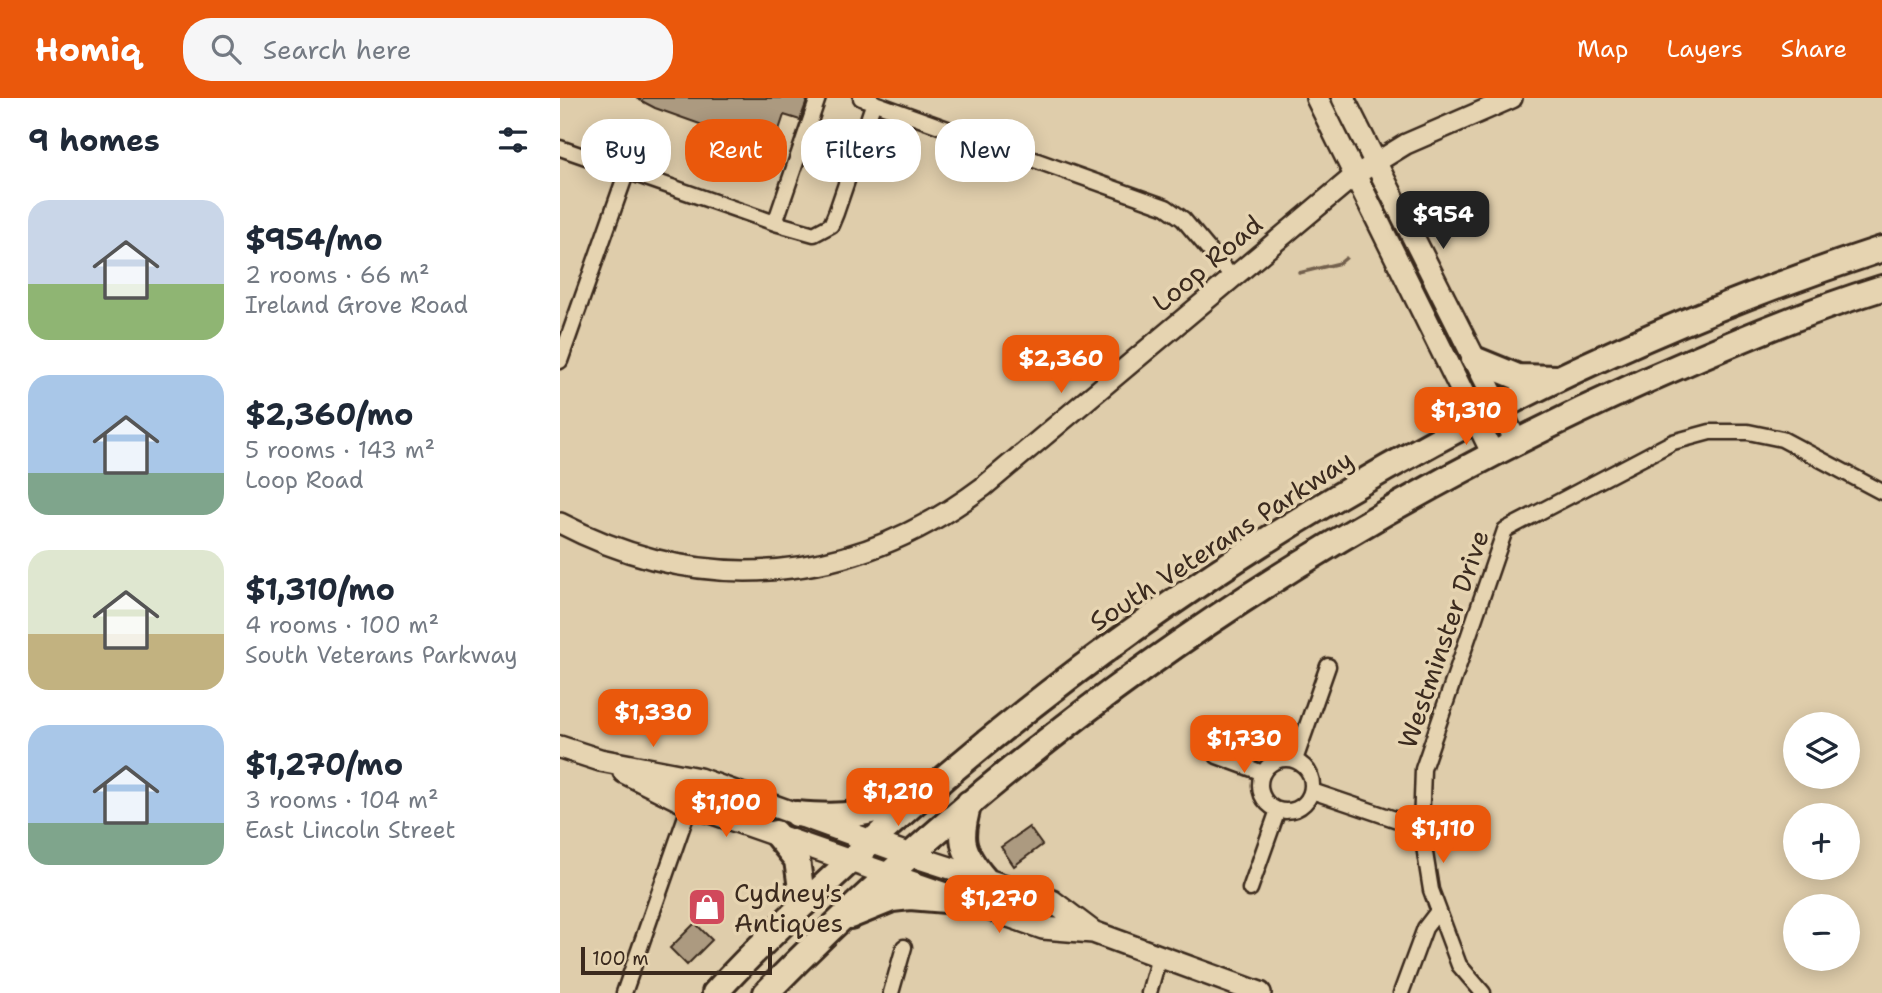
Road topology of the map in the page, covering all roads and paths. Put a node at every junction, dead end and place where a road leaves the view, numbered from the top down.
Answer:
1 (818, 98) edge
2 (1317, 98) edge
3 (1343, 98) edge
4 (1512, 98) edge
5 (867, 100) edge
6 (560, 148) edge
7 (581, 155) edge
8 (1374, 162) junction
9 (1354, 176) junction
10 (623, 182) edge
11 (658, 182) edge
12 (775, 223) junction
13 (1882, 249) edge
14 (1232, 277) junction
15 (1882, 288) edge
16 (1474, 359) junction
17 (560, 361) edge
18 (1562, 378) junction
19 (1488, 415) junction
20 (1516, 441) junction
21 (1493, 454) junction
22 (1882, 492) edge
23 (560, 523) edge
24 (1328, 666) dead end
25 (560, 747) edge
26 (1217, 756) dead end
27 (600, 760) junction
28 (1295, 760) junction
29 (1263, 773) junction
30 (699, 779) junction
31 (927, 790) junction
32 (1312, 791) junction
33 (969, 803) junction
34 (690, 805) junction
35 (1278, 810) junction
36 (796, 814) junction
37 (1421, 828) junction
38 (775, 833) junction
39 (872, 841) junction
40 (910, 855) junction
41 (851, 860) junction
42 (889, 873) junction
43 (984, 878) junction
44 (1250, 889) dead end
45 (970, 902) junction
46 (803, 904) junction
47 (1438, 911) junction
48 (836, 921) junction
49 (1093, 932) junction
50 (904, 947) dead end
51 (1159, 957) junction
52 (624, 993) edge
53 (715, 993) edge
54 (766, 993) edge
55 (891, 993) edge
56 (1149, 993) edge
57 (1260, 993) edge
58 (1401, 993) edge
59 (1483, 993) edge

1 - 12 street
2 - 9 main road
3 - 8 main road
4 - 8 street, Loop Road
5 - 12 street
5 - 14 street
6 - 7 street
8 - 9 street, Loop Road
8 - 16 main road
9 - 14 street, Loop Road
9 - 19 main road
10 - 17 street
11 - 12 street
13 - 18 highway, South Veterans Parkway
14 - 23 street, Loop Road
15 - 20 highway
16 - 18 highway
16 - 19 main road
18 - 19 highway, South Veterans Parkway
19 - 20 main road
19 - 21 main road
19 - 31 highway, South Veterans Parkway
20 - 21 highway
21 - 33 highway
22 - 37 street, Westminster Drive
24 - 28 street
25 - 27 main road
26 - 29 street
27 - 30 main road
27 - 34 main road
28 - 29 street
28 - 32 street
29 - 35 street
30 - 34 street
30 - 36 main road
31 - 36 highway
31 - 39 highway, South Veterans Parkway
32 - 35 street
32 - 37 street
33 - 40 highway
33 - 43 highway
34 - 38 main road
34 - 52 street
35 - 44 street
36 - 39 main road
37 - 47 street, Westminster Drive
38 - 41 main road
38 - 46 highway
39 - 40 main road
39 - 41 highway, South Veterans Parkway
40 - 42 highway
40 - 43 main road
41 - 42 main road
41 - 46 highway, South Veterans Parkway
42 - 45 main road
42 - 48 highway
43 - 49 main road
45 - 48 highway
45 - 49 main road
46 - 53 highway, South Veterans Parkway
47 - 58 street
47 - 59 street, Westminster Drive
48 - 54 highway
49 - 51 main road
50 - 55 street
51 - 56 street
51 - 57 main road

